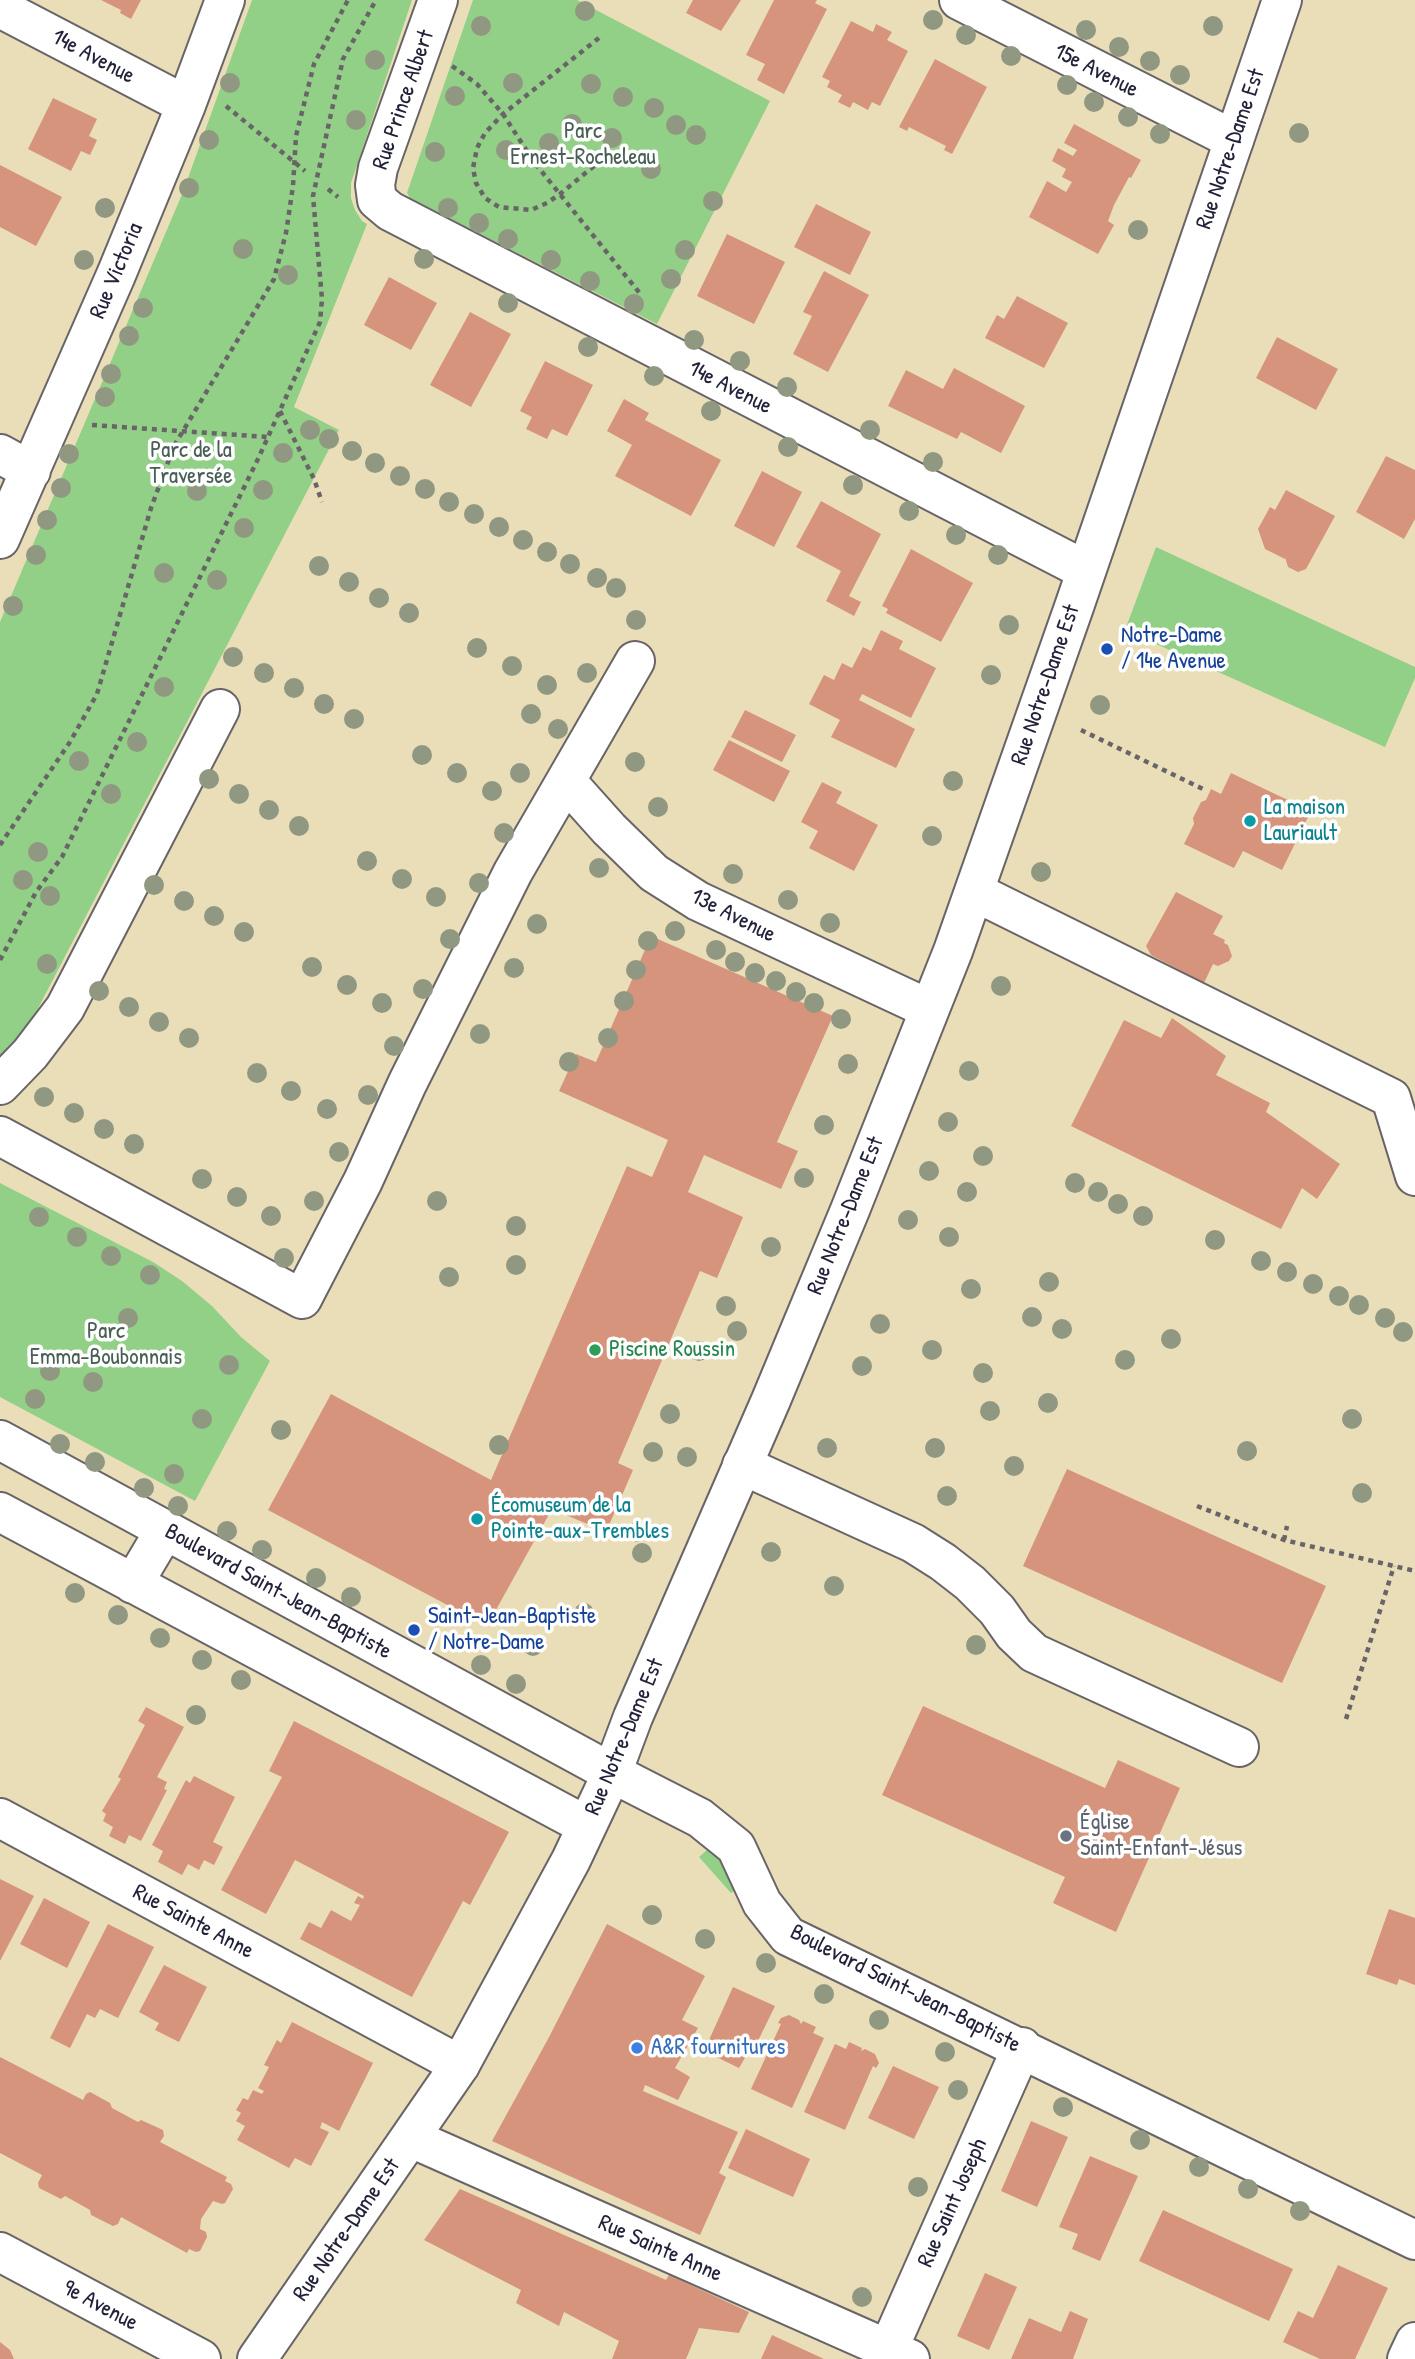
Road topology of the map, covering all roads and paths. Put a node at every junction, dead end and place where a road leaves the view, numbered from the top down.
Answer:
1 (225, 0) edge
2 (348, 0) edge
3 (376, 0) edge
4 (438, 0) edge
5 (959, 0) edge
6 (1282, 0) edge
7 (0, 8) edge
8 (599, 38) dead end
9 (421, 49) junction
10 (186, 105) junction
11 (503, 114) junction
12 (1234, 140) junction
13 (610, 153) dead end
14 (294, 162) junction
15 (305, 171) dead end
16 (561, 194) junction
17 (377, 200) joint
18 (643, 298) dead end
19 (280, 411) junction
20 (52, 422) junction
21 (183, 431) junction
22 (268, 437) junction
23 (16, 462) edge
24 (322, 502) dead end
25 (0, 539) edge
26 (1085, 570) junction
27 (635, 661) dead end
28 (220, 709) dead end
29 (1081, 730) dead end
30 (566, 781) junction
31 (1205, 790) dead end
32 (0, 845) edge
33 (975, 892) junction
34 (0, 960) edge
35 (929, 1009) junction
36 (0, 1085) edge
37 (0, 1136) edge
38 (1415, 1175) edge
39 (0, 1440) edge
40 (742, 1465) junction
41 (1197, 1506) dead end
42 (0, 1512) edge
43 (1287, 1526) dead end
44 (165, 1530) junction
45 (1284, 1540) junction
46 (1394, 1566) junction
47 (1415, 1571) edge
48 (133, 1584) junction
49 (1346, 1719) dead end
50 (1239, 1747) dead end
51 (612, 1773) junction
52 (0, 1818) edge
53 (587, 1826) junction
54 (1022, 2047) junction
55 (460, 2066) junction
56 (411, 2138) junction
57 (1415, 2240) edge
58 (0, 2252) edge
59 (1415, 2342) edge
60 (894, 2356) edge
61 (201, 2359) edge
62 (257, 2359) edge
63 (1408, 2359) edge

1 - 10 street, Rue Victoria
2 - 14 path
3 - 19 path
4 - 9 street, Rue Prince Albert
5 - 12 street, 15e Avenue
6 - 12 street, Rue Notre-Dame Est
7 - 10 street, 14e Avenue
8 - 11 path
9 - 11 path
9 - 17 street, Rue Prince Albert
10 - 14 path
10 - 20 street, Rue Victoria
11 - 16 path
11 - 16 path
12 - 26 street, Rue Notre-Dame Est
13 - 16 path
14 - 15 path
14 - 21 path
16 - 18 path
17 - 26 street, 14e Avenue
19 - 22 path
19 - 24 path
20 - 21 path
20 - 23 street, Rue Victoria
21 - 22 path
21 - 32 path
22 - 34 path
23 - 25 street, Rue Victoria
26 - 33 street, Rue Notre-Dame Est
27 - 30 street
28 - 36 street
29 - 31 path
30 - 35 street, 13e Avenue
30 - 37 street
33 - 35 street, Rue Notre-Dame Est
33 - 38 street
35 - 40 street, Rue Notre-Dame Est
39 - 44 street, Boulevard Saint-Jean-Baptiste
40 - 50 street
40 - 51 street, Rue Notre-Dame Est
41 - 45 path
42 - 48 street
43 - 45 path
44 - 48 street
44 - 51 street, Boulevard Saint-Jean-Baptiste
45 - 46 path
46 - 47 path
46 - 49 path
48 - 53 street
51 - 53 street, Rue Notre-Dame Est
51 - 54 street, Boulevard Saint-Jean-Baptiste
52 - 55 street, Rue Sainte Anne
53 - 55 street, Rue Notre-Dame Est
54 - 57 street, Boulevard Saint-Jean-Baptiste
54 - 60 street, Rue Saint Joseph
55 - 56 street, Rue Notre-Dame Est
56 - 60 street, Rue Sainte Anne
56 - 62 street, Rue Notre-Dame Est
58 - 61 street, 9e Avenue
59 - 63 street

